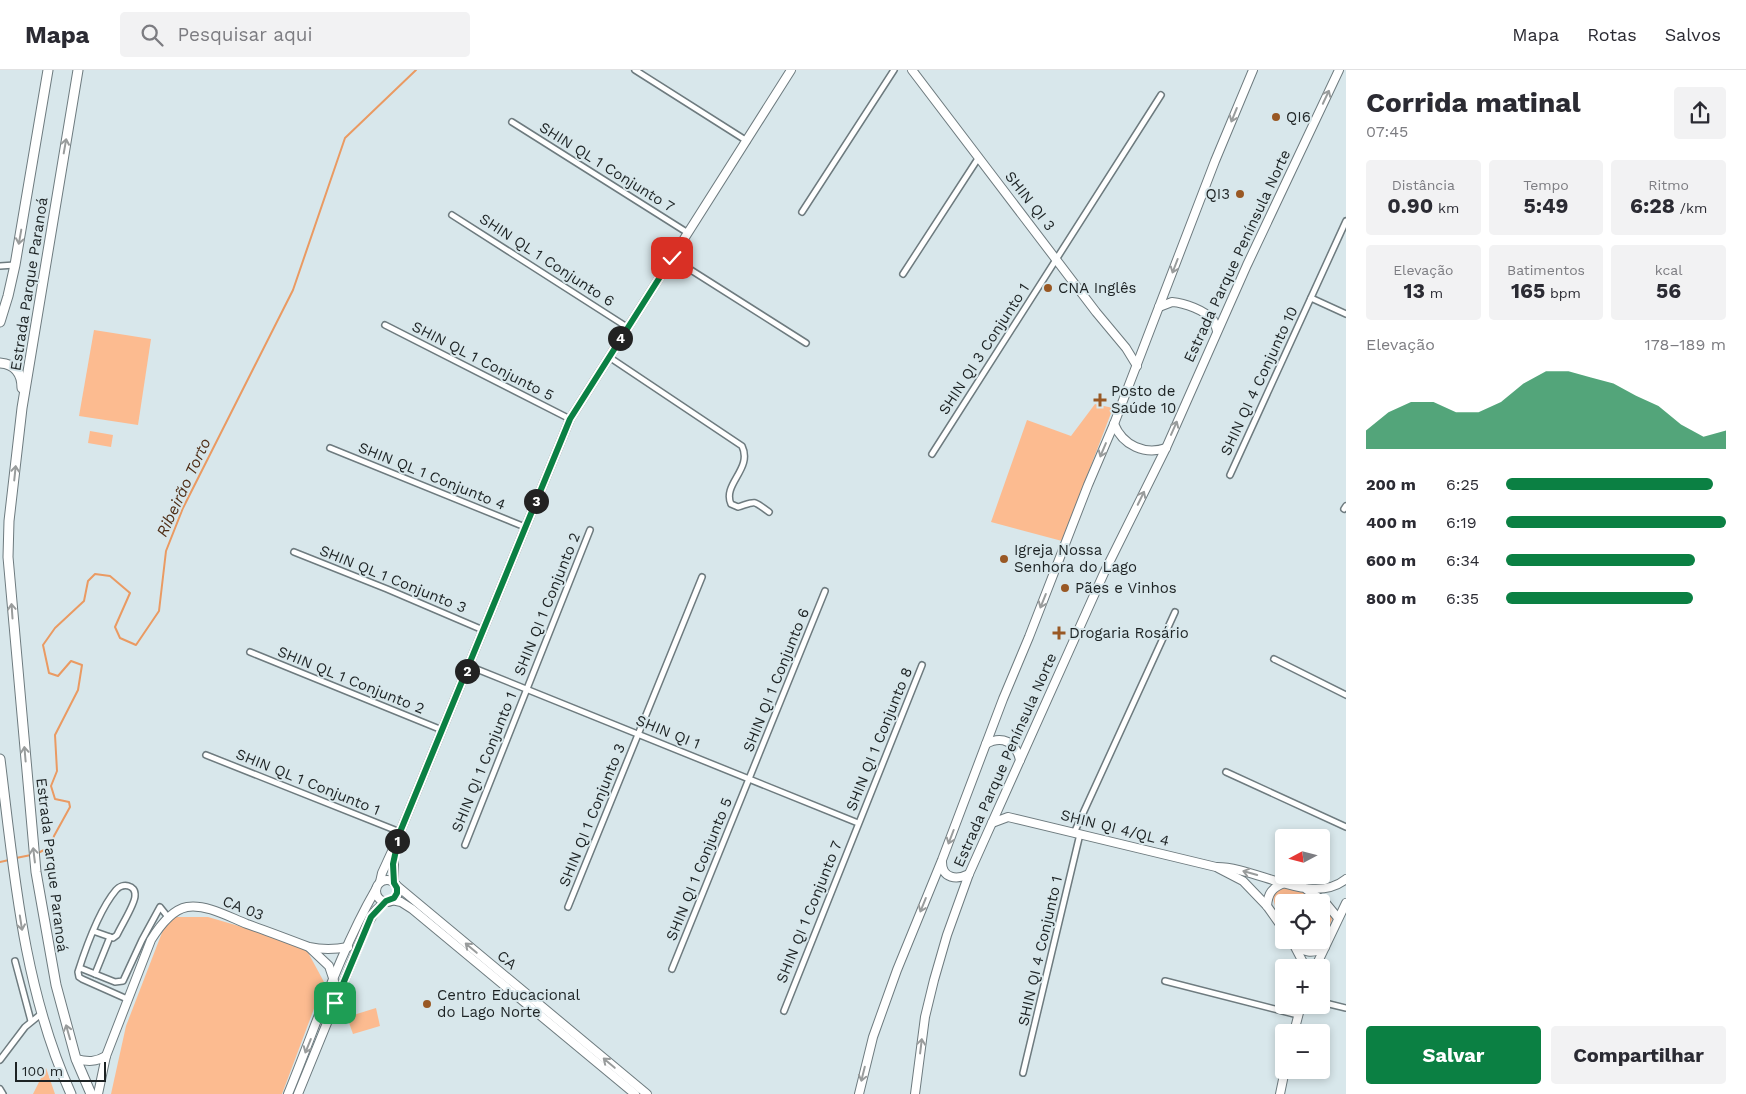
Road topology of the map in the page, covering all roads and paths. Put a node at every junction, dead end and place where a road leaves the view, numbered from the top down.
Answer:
1 (48, 70) edge
2 (78, 70) edge
3 (636, 70) edge
4 (791, 70) edge
5 (894, 70) edge
6 (912, 70) edge
7 (1253, 70) edge
8 (1338, 70) edge
9 (1161, 95) dead end
10 (512, 122) dead end
11 (747, 141) junction
12 (979, 157) junction
13 (802, 212) dead end
14 (452, 215) dead end
15 (1346, 221) edge
16 (688, 233) junction
17 (672, 258) junction
18 (1057, 258) junction
19 (15, 265) junction
20 (0, 266) edge
21 (903, 274) dead end
22 (1311, 298) junction
23 (1160, 308) junction
24 (1346, 314) edge
25 (0, 322) edge
26 (385, 325) dead end
27 (627, 327) junction
28 (1217, 332) junction
29 (806, 343) dead end
30 (1126, 348) junction
31 (1142, 351) junction
32 (609, 357) junction
33 (0, 363) edge
34 (1137, 366) junction
35 (22, 408) junction
36 (570, 419) junction
37 (1114, 424) junction
38 (330, 448) dead end
39 (1166, 448) junction
40 (932, 454) dead end
41 (1230, 474) dead end
42 (769, 512) dead end
43 (9, 521) junction
44 (525, 528) junction
45 (590, 530) dead end
46 (0, 534) edge
47 (294, 552) dead end
48 (702, 577) dead end
49 (825, 591) dead end
50 (1175, 612) dead end
51 (483, 630) junction
52 (250, 652) dead end
53 (1274, 660) dead end
54 (922, 665) dead end
55 (469, 666) junction
56 (527, 688) junction
57 (1346, 694) edge
58 (442, 730) junction
59 (638, 734) junction
60 (986, 744) junction
61 (206, 755) dead end
62 (0, 759) edge
63 (1020, 760) junction
64 (1226, 772) dead end
65 (749, 779) junction
66 (1000, 804) junction
67 (1008, 817) junction
68 (858, 823) junction
69 (992, 823) junction
70 (1346, 827) edge
71 (400, 832) junction
72 (1077, 834) junction
73 (464, 845) dead end
74 (396, 846) junction
75 (942, 860) junction
76 (1216, 867) junction
77 (969, 874) junction
78 (1346, 879) edge
79 (1275, 880) edge
80 (395, 884) junction
81 (1282, 884) edge
82 (1288, 884) edge
83 (378, 886) junction
84 (1301, 887) junction
85 (389, 901) junction
86 (1346, 903) edge
87 (1267, 906) junction
88 (568, 907) dead end
89 (1275, 917) edge
90 (168, 918) junction
91 (1338, 918) junction
92 (93, 931) junction
93 (1330, 935) edge
94 (110, 937) junction
95 (309, 947) junction
96 (348, 947) junction
97 (1302, 949) edge
98 (1321, 949) edge
99 (16, 961) dead end
100 (80, 968) junction
101 (672, 969) dead end
102 (96, 974) junction
103 (334, 981) junction
104 (1165, 981) dead end
105 (127, 999) junction
106 (1330, 1004) edge
107 (1275, 1008) edge
108 (1346, 1008) edge
109 (784, 1010) dead end
110 (42, 1014) junction
111 (1298, 1014) edge
112 (31, 1021) junction
113 (1296, 1024) edge
114 (106, 1056) junction
115 (76, 1059) junction
116 (0, 1060) edge
117 (1023, 1073) dead end
118 (1283, 1079) edge
119 (0, 1089) edge
120 (3, 1094) edge
121 (71, 1094) edge
122 (91, 1094) edge
123 (98, 1094) edge
124 (288, 1094) edge
125 (298, 1094) edge
126 (635, 1094) edge
127 (647, 1094) edge
128 (859, 1094) edge
129 (915, 1094) edge
130 (1280, 1094) edge

1 -> 19 main road, Estrada Parque Paranoá
35 -> 2 main road, Estrada Parque Paranoá
3 - 11 street
4 - 11 street
5 - 13 street
6 - 12 street, SHIN QI 3
7 -> 23 street, Estrada Parque Península Norte
28 -> 8 street, Estrada Parque Península Norte
9 - 18 street, SHIN QI 3 Conjunto 1
10 - 16 street, SHIN QL 1 Conjunto 7
11 - 16 street
12 - 18 street, SHIN QI 3
12 - 21 street
14 - 27 street, SHIN QL 1 Conjunto 6
15 - 22 street, SHIN QI 4 Conjunto 10
16 - 17 street
17 - 27 street
17 - 29 street
18 - 30 street, SHIN QI 3
18 - 40 street, SHIN QI 3 Conjunto 1
19 - 20 street
19 - 25 main road, Estrada Parque Paranoá
22 - 24 street
22 - 41 street, SHIN QI 4 Conjunto 10
23 - 28 street
23 - 31 street, Estrada Parque Península Norte
26 - 36 street, SHIN QL 1 Conjunto 5
27 - 32 street
39 -> 28 street, Estrada Parque Península Norte
30 - 31 street
30 - 34 street, SHIN QI 3
31 - 34 street, Estrada Parque Península Norte
32 - 36 street
32 - 42 street
33 - 35 main road
34 - 37 street, Estrada Parque Península Norte
43 -> 35 main road, Estrada Parque Paranoá
36 - 44 street
37 - 39 street
37 -> 60 street, Estrada Parque Península Norte
38 - 44 street, SHIN QL 1 Conjunto 4
63 -> 39 street, Estrada Parque Península Norte
43 - 46 main road
115 -> 43 main road, Estrada Parque Paranoá
44 - 51 street
45 - 56 street, SHIN QI 1 Conjunto 2
47 - 51 street, SHIN QL 1 Conjunto 3
48 - 59 street, SHIN QI 1 Conjunto 3
49 - 65 street, SHIN QI 1 Conjunto 6
50 - 72 street, SHIN QI 4 Conjunto 1
51 - 55 street
52 - 58 street, SHIN QL 1 Conjunto 2
53 - 57 street
54 - 68 street, SHIN QI 1 Conjunto 8
55 - 56 street, SHIN QI 1
55 - 58 street
56 - 59 street, SHIN QI 1
56 - 73 street, SHIN QI 1 Conjunto 1
58 - 71 street
59 - 65 street, SHIN QI 1
59 - 88 street, SHIN QI 1 Conjunto 3
60 - 63 street
60 -> 75 street, Estrada Parque Península Norte
61 - 71 street, SHIN QL 1 Conjunto 1
62 -> 110 main road
63 - 66 street, Estrada Parque Península Norte
64 - 70 street
65 - 68 street, SHIN QI 1
65 - 101 street, SHIN QI 1 Conjunto 5
66 - 67 street
66 - 69 street, Estrada Parque Península Norte
67 - 69 street
67 - 72 street, SHIN QI 4/QL 4
68 - 109 street, SHIN QI 1 Conjunto 7
69 - 77 street, Estrada Parque Península Norte
71 - 74 street
72 - 76 street, SHIN QI 4/QL 4
72 - 117 street, SHIN QI 4 Conjunto 1
74 - 80 street
74 - 83 street
75 - 77 street
75 -> 128 street, Estrada Parque Península Norte
79 -> 76 street, SHIN QI 4/QL 4
76 - 87 street, SHIN QI 4/QL 4
129 -> 77 street, Estrada Parque Península Norte
78 - 84 street, SHIN QI 4/QL 4
80 - 83 street
80 - 85 street
127 -> 80 street, CA
81 - 87 street
82 - 84 street, SHIN QI 4/QL 4
83 - 85 street
83 - 96 street
84 - 91 street
85 - 125 street
85 - 126 street, CA
86 - 91 street
87 - 89 street, SHIN QI 4/QL 4
90 - 95 street, CA 03
90 - 102 street, CA 03
90 - 105 street, CA 03
91 - 93 street
92 - 94 street
92 - 94 street
92 - 100 street
94 - 102 street
95 - 96 street, CA 03
95 - 103 street, CA 03
96 - 103 street
97 - 98 street
99 - 112 street
100 - 102 street, CA 03
100 - 105 street
103 -> 124 street
104 - 107 street
105 - 114 street, CA 03
106 - 108 street
110 - 112 street
110 - 121 main road
111 - 113 street
112 - 116 street
114 - 115 street
114 - 123 street, CA 03
115 - 122 main road, Estrada Parque Paranoá
118 - 130 street
119 - 120 street

